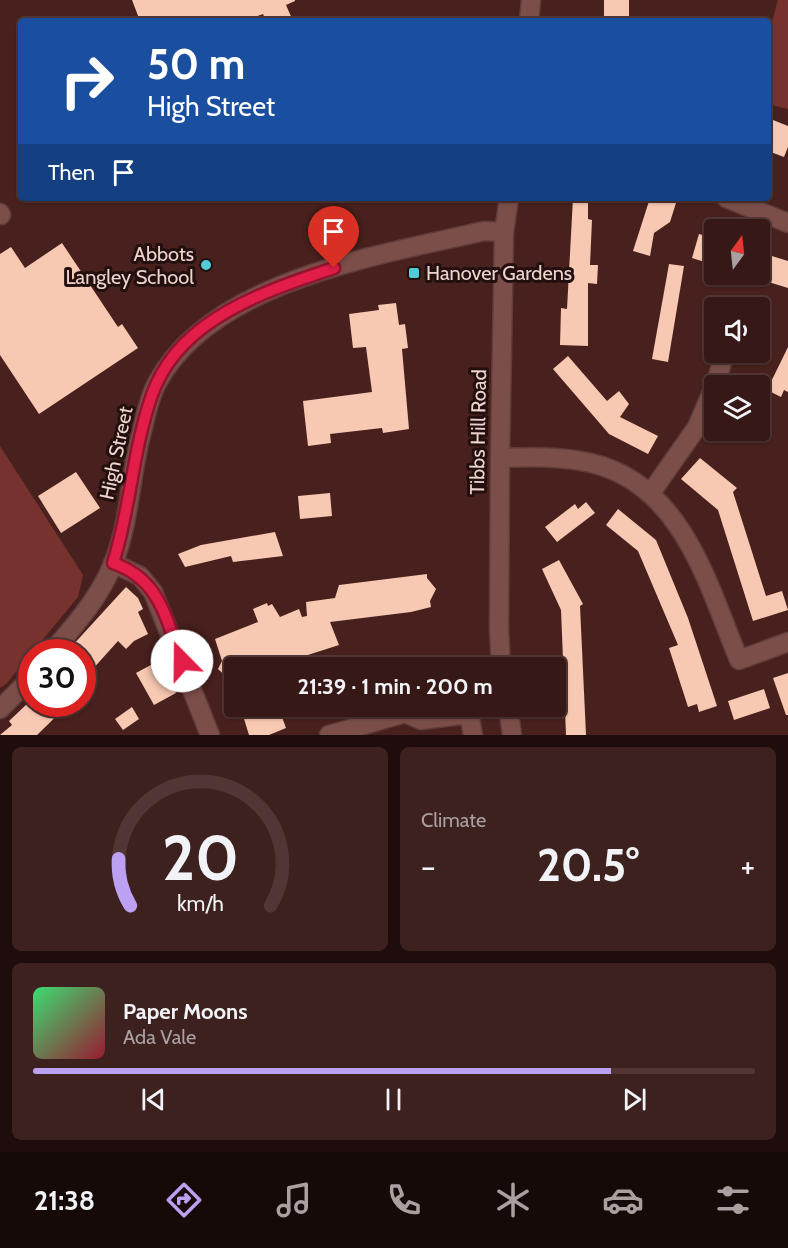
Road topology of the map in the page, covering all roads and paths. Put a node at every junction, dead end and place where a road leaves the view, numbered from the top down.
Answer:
1 (531, 0) edge
2 (529, 18) edge
3 (509, 201) edge
4 (733, 201) edge
5 (788, 223) edge
6 (504, 232) junction
7 (704, 410) edge
8 (500, 458) junction
9 (650, 494) junction
10 (113, 563) junction
11 (62, 639) edge
12 (788, 642) edge
13 (500, 657) edge
14 (18, 691) edge
15 (0, 709) edge
16 (510, 717) edge
17 (210, 735) edge
18 (329, 735) edge
19 (473, 735) edge
20 (512, 735) edge

1 - 2 street
3 - 6 street, Tibbs Hill Road
4 - 5 street
6 - 8 street, Tibbs Hill Road
6 - 10 street, High Street
7 - 9 street
8 - 9 street
8 - 13 street, Tibbs Hill Road
9 - 12 street
10 - 11 street, High Street
10 - 17 street
14 - 15 street
16 - 20 street
18 - 19 street

